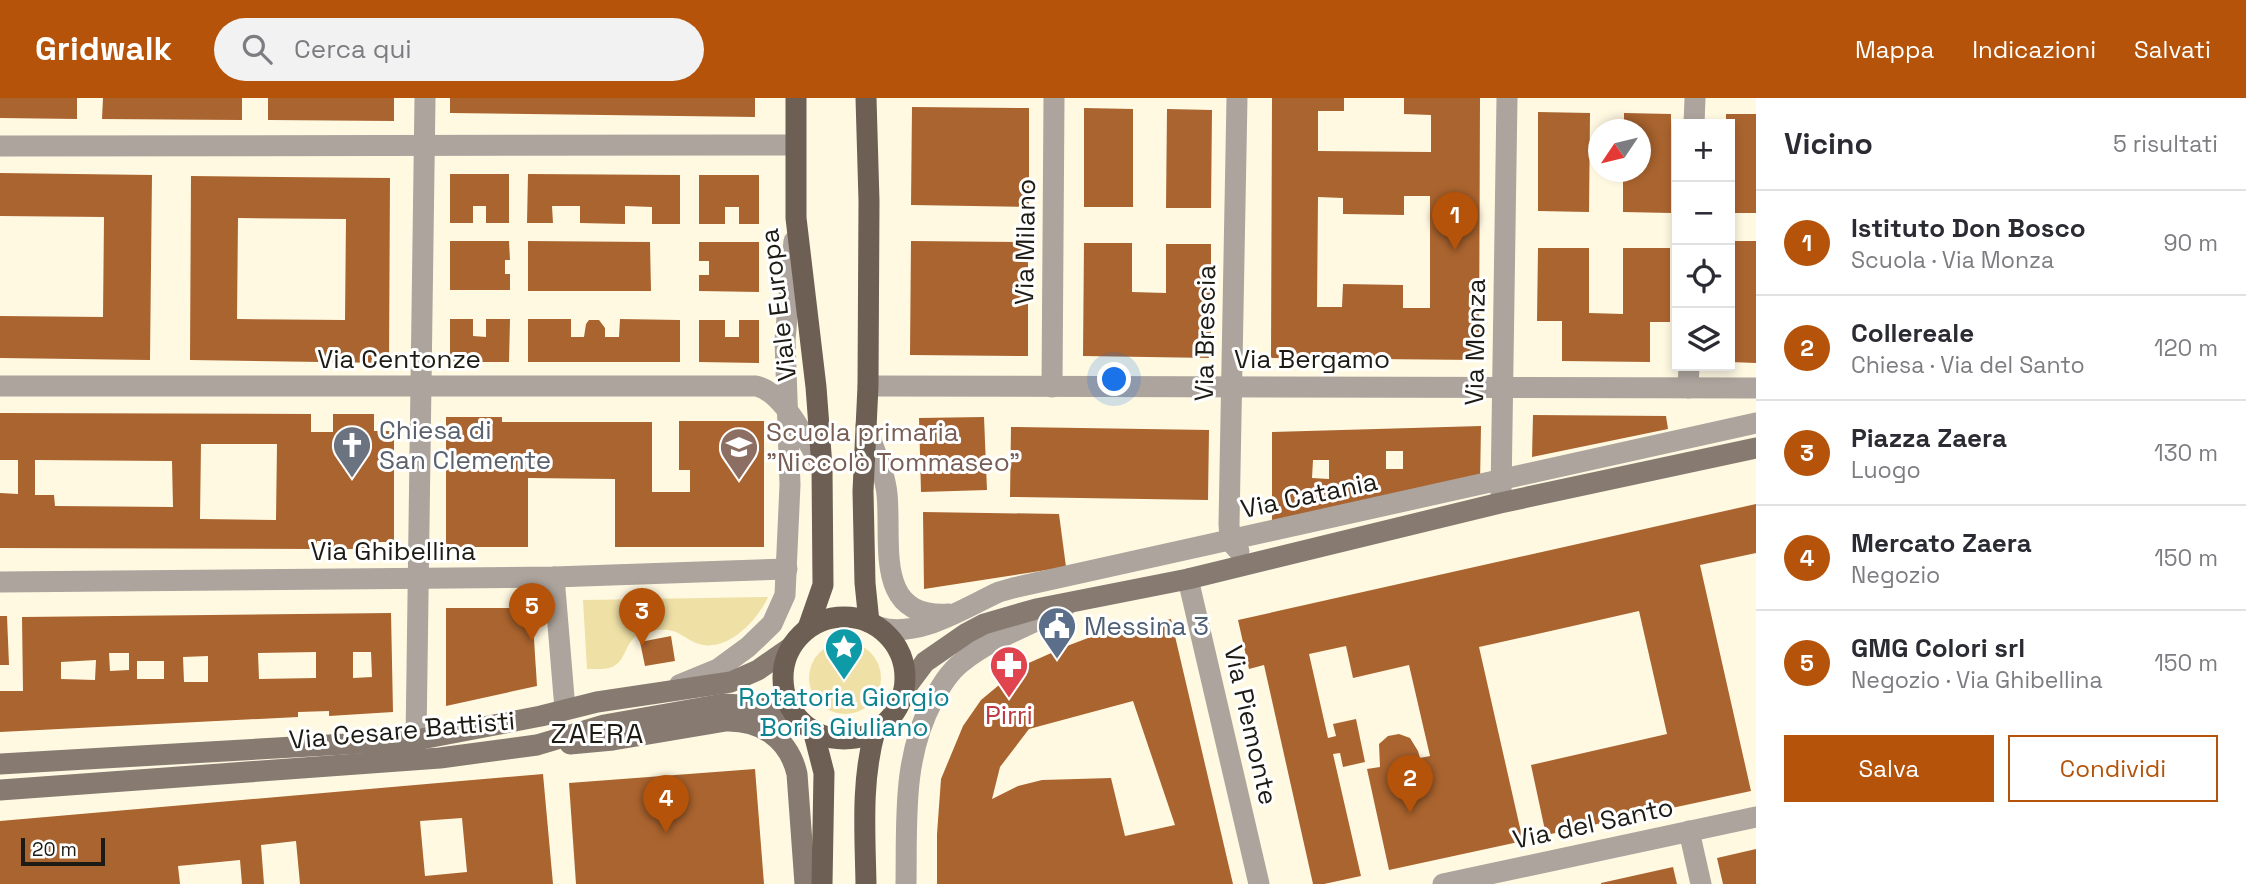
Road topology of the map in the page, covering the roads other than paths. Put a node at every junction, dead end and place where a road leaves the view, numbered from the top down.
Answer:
1 (425, 98) edge
2 (796, 98) edge
3 (866, 98) edge
4 (1054, 98) edge
5 (1237, 98) edge
6 (1507, 98) edge
7 (1695, 98) edge
8 (1694, 119) edge
9 (795, 145) junction
10 (0, 146) edge
11 (424, 146) junction
12 (796, 218) junction
13 (1689, 371) edge
14 (0, 386) edge
15 (868, 386) junction
16 (421, 387) junction
17 (1052, 387) junction
18 (1232, 387) junction
19 (1502, 388) junction
20 (1688, 388) junction
21 (1756, 388) edge
22 (787, 412) junction
23 (864, 422) junction
24 (1756, 423) edge
25 (1756, 448) edge
26 (822, 467) junction
27 (1501, 481) junction
28 (1500, 503) junction
29 (1230, 541) junction
30 (1249, 563) junction
31 (787, 569) junction
32 (554, 577) junction
33 (418, 578) junction
34 (1188, 579) junction
35 (0, 582) edge
36 (1075, 601) junction
37 (951, 614) junction
38 (874, 625) junction
39 (808, 628) junction
40 (791, 647) junction
41 (904, 690) junction
42 (658, 692) junction
43 (565, 709) junction
44 (808, 726) junction
45 (874, 731) junction
46 (416, 740) junction
47 (537, 745) junction
48 (0, 764) edge
49 (0, 790) edge
50 (1756, 817) edge
51 (1689, 831) junction
52 (1488, 879) edge
53 (804, 884) edge
54 (822, 884) edge
55 (866, 884) edge
56 (906, 884) edge
57 (1259, 884) edge
58 (1443, 884) edge
59 (1701, 884) edge

1 - 11 street
2 - 9 main road, Viale Europa
3 - 15 main road
4 - 17 street, Via Milano
5 - 18 street, Via Brescia
6 - 19 street, Via Monza
7 - 8 street
9 - 11 street
9 - 12 main road, Viale Europa
10 - 11 street
11 - 16 street
12 - 22 street
12 - 26 main road, Viale Europa
13 - 20 street
14 - 16 street, Via Centonze
15 - 17 street, Via Bergamo
15 - 23 main road
16 - 22 street, Via Centonze
16 - 33 street
17 - 18 street, Via Bergamo
18 - 19 street, Via Bergamo
18 - 29 street, Via Brescia
19 - 20 street, Via Bergamo
19 - 27 street, Via Monza
20 - 21 street, Via Bergamo
22 - 26 street, Via Centonze
22 - 31 street
23 - 37 street
23 - 38 main road
24 - 27 street, Via Catania
25 - 28 main road, Via Catania
26 - 39 main road, Viale Europa
27 - 28 street, Via Monza
27 - 29 street, Via Catania
28 - 30 main road, Via Catania
29 - 30 street
29 - 37 street, Via Catania
30 - 34 main road, Via Catania
31 - 32 street, Via Ghibellina
31 - 42 street
32 - 33 street, Via Ghibellina
32 - 43 street
33 - 35 street, Via Ghibellina
33 - 46 street
34 - 36 main road, Via Catania
34 - 57 street, Via Piemonte
36 - 41 main road, Via Catania
36 - 56 street
37 - 38 street, Via Catania
38 - 39 main road
38 - 41 main road
39 - 40 main road
40 - 42 main road, Via Cesare Battisti
40 - 44 main road
41 - 45 main road
42 - 43 main road, Via Cesare Battisti
43 - 46 main road, Via Cesare Battisti
44 - 45 main road
44 - 47 main road, Via Cesare Battisti
44 - 54 main road
45 - 55 main road
46 - 48 main road, Via Cesare Battisti
47 - 49 main road, Via Cesare Battisti
47 - 53 main road
50 - 51 street, Via del Santo
51 - 52 street, Via del Santo
51 - 59 street
52 - 58 street, Via del Santo

